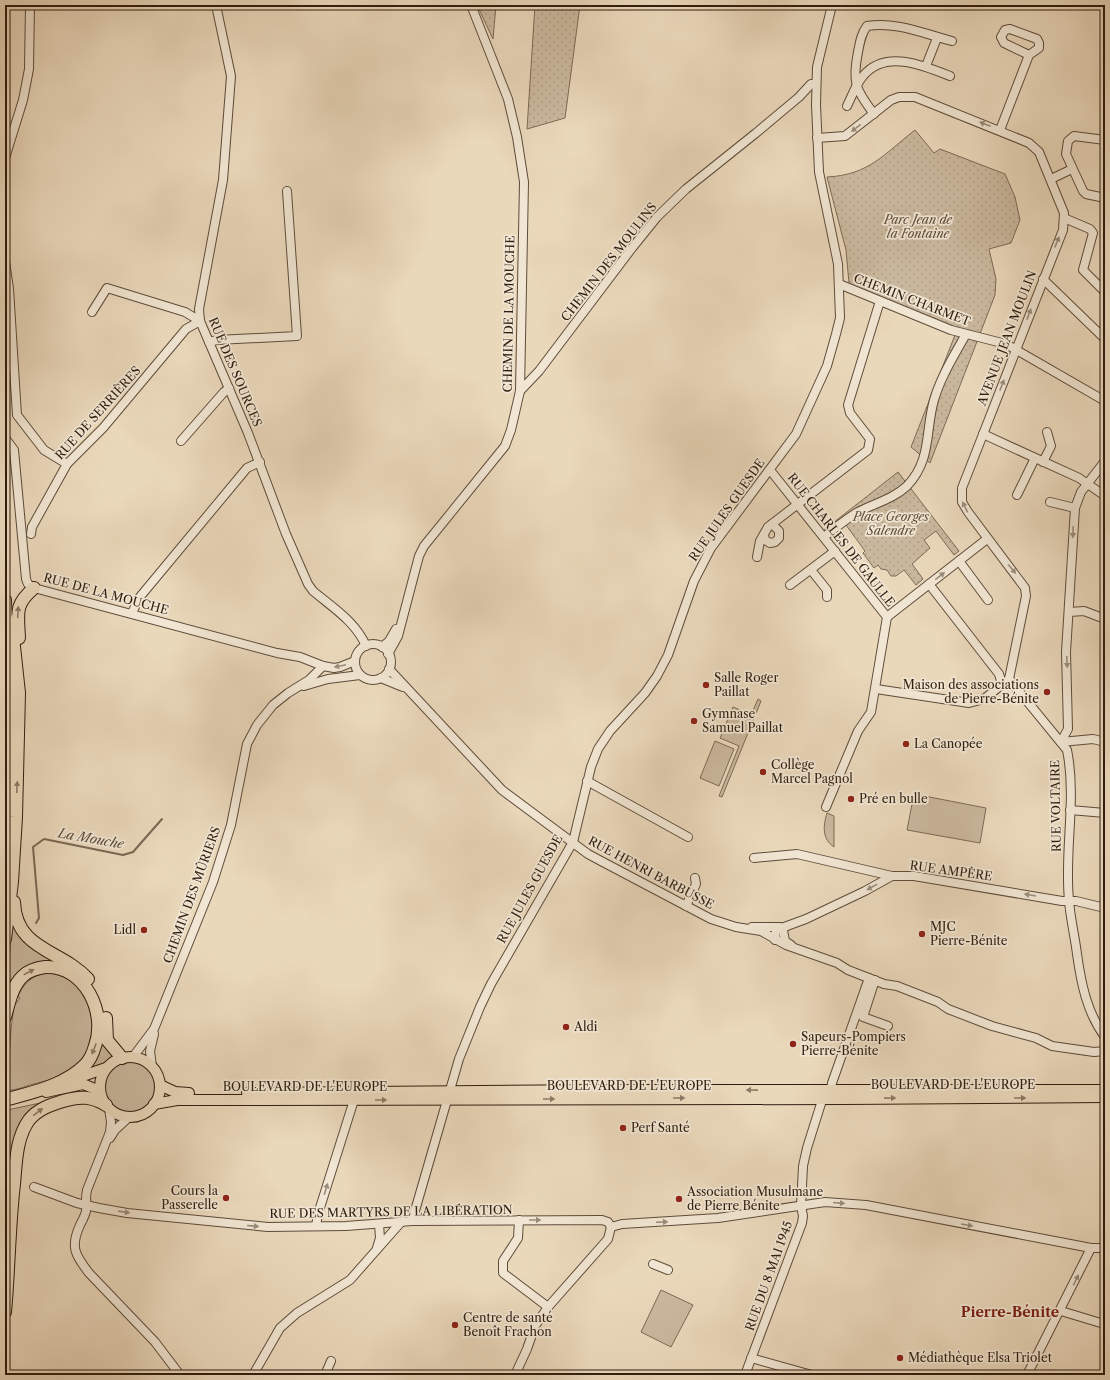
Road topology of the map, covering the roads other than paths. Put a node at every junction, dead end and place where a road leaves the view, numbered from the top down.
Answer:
1 (30, 5) edge
2 (216, 5) edge
3 (471, 5) edge
4 (832, 5) edge
5 (937, 38) junction
6 (952, 42) dead end
7 (1029, 55) dead end
8 (926, 66) junction
9 (950, 76) dead end
10 (816, 84) junction
11 (857, 86) junction
12 (799, 97) junction
13 (816, 98) junction
14 (847, 106) dead end
15 (874, 114) junction
16 (1000, 130) junction
17 (817, 138) junction
18 (1105, 140) edge
19 (5, 158) edge
20 (1072, 169) junction
21 (1051, 179) junction
22 (287, 191) dead end
23 (1105, 198) edge
24 (1064, 218) junction
25 (5, 261) edge
26 (1043, 278) junction
27 (840, 284) junction
28 (1105, 292) edge
29 (880, 301) junction
30 (92, 312) dead end
31 (200, 322) junction
32 (966, 334) junction
33 (1105, 339) edge
34 (209, 342) junction
35 (1016, 349) junction
36 (229, 388) junction
37 (520, 391) junction
38 (1105, 401) edge
39 (1047, 432) dead end
40 (983, 434) junction
41 (7, 439) edge
42 (181, 441) dead end
43 (1035, 458) junction
44 (1105, 461) edge
45 (260, 462) junction
46 (1043, 462) junction
47 (67, 464) junction
48 (770, 470) junction
49 (1087, 485) junction
50 (1018, 495) dead end
51 (1105, 496) edge
52 (1050, 502) dead end
53 (798, 504) junction
54 (1074, 508) junction
55 (772, 524) junction
56 (31, 534) dead end
57 (764, 535) junction
58 (824, 537) junction
59 (987, 539) junction
60 (835, 551) junction
61 (757, 557) dead end
62 (959, 561) junction
63 (811, 570) junction
64 (929, 584) junction
65 (790, 585) dead end
66 (34, 588) junction
67 (826, 597) dead end
68 (5, 600) edge
69 (988, 600) dead end
70 (1069, 612) junction
71 (132, 613) junction
72 (887, 617) junction
73 (6, 618) edge
74 (1105, 619) edge
75 (401, 621) junction
76 (366, 646) junction
77 (382, 647) junction
78 (388, 654) junction
79 (355, 661) junction
80 (321, 668) junction
81 (389, 669) junction
82 (360, 675) junction
83 (336, 678) junction
84 (381, 678) junction
85 (1006, 681) junction
86 (876, 689) junction
87 (294, 690) junction
88 (19, 693) junction
89 (413, 694) junction
90 (1061, 742) junction
91 (1105, 742) edge
92 (587, 781) junction
93 (826, 807) dead end
94 (1070, 810) junction
95 (1105, 813) edge
96 (5, 814) edge
97 (688, 837) dead end
98 (572, 842) junction
99 (754, 858) dead end
100 (892, 876) junction
101 (695, 878) dead end
102 (12, 882) junction
103 (1069, 901) junction
104 (686, 906) junction
105 (1105, 908) edge
106 (744, 928) junction
107 (780, 928) junction
108 (5, 939) edge
109 (775, 940) junction
110 (793, 947) junction
111 (872, 979) junction
112 (5, 1017) edge
113 (888, 1026) dead end
114 (154, 1029) junction
115 (1105, 1037) edge
116 (1105, 1052) edge
117 (127, 1057) junction
118 (152, 1067) junction
119 (106, 1068) junction
120 (160, 1086) junction
121 (1105, 1090) edge
122 (100, 1091) junction
123 (39, 1094) junction
124 (826, 1094) junction
125 (448, 1095) junction
126 (1105, 1097) edge
127 (6, 1099) edge
128 (354, 1100) junction
129 (154, 1104) junction
130 (108, 1107) junction
131 (129, 1117) junction
132 (105, 1147) junction
133 (34, 1187) dead end
134 (86, 1206) junction
135 (801, 1206) junction
136 (519, 1220) junction
137 (412, 1221) junction
138 (402, 1222) junction
139 (379, 1224) junction
140 (316, 1226) junction
141 (611, 1227) junction
142 (1091, 1248) junction
143 (1105, 1248) edge
144 (376, 1250) junction
145 (654, 1264) dead end
146 (668, 1270) dead end
147 (548, 1307) junction
148 (1061, 1311) junction
149 (5, 1312) edge
150 (1105, 1324) edge
151 (751, 1358) junction
152 (332, 1361) dead end
153 (180, 1375) edge
154 (253, 1375) edge
155 (325, 1375) edge
156 (515, 1375) edge
157 (745, 1375) edge
158 (812, 1375) edge
159 (1027, 1375) edge

1 - 19 street
2 - 31 street, RUE DES SOURCES
3 - 37 street, CHEMIN DE LA MOUCHE
4 - 10 street, RUE JULES GUESDE
5 - 6 street
5 - 8 street
5 - 11 street
7 - 16 street
8 - 9 street
8 - 11 street
10 - 12 street, CHEMIN DES MOULINS
10 - 13 street, RUE JULES GUESDE
11 - 14 street
11 - 15 street
12 - 13 street
12 - 37 street, CHEMIN DES MOULINS
13 - 17 street, RUE JULES GUESDE
16 -> 15 street, AVENUE JEAN MOULIN
15 -> 17 street, AVENUE JEAN MOULIN
16 - 21 street, AVENUE JEAN MOULIN
17 - 27 street, RUE JULES GUESDE
18 - 20 street
20 - 21 street
20 - 23 street
21 - 24 street, AVENUE JEAN MOULIN
22 - 34 street
26 -> 24 street, AVENUE JEAN MOULIN
24 - 28 street
25 - 47 street
26 - 33 street
35 -> 26 street, AVENUE JEAN MOULIN
27 - 29 street, CHEMIN CHARMET
27 - 48 street, RUE JULES GUESDE
29 - 32 street, CHEMIN CHARMET
29 - 53 street
30 - 31 street
31 - 34 street, RUE DES SOURCES
31 - 47 street, RUE DE SERRIÈRES
32 - 35 street, CHEMIN CHARMET
32 - 58 street
34 - 36 street, RUE DES SOURCES
35 - 38 street, CHEMIN CHARMET
40 -> 35 street, AVENUE JEAN MOULIN
36 - 42 street
36 - 45 street, RUE DES SOURCES
37 - 75 street, CHEMIN DE LA MOUCHE
39 - 46 street
40 - 43 street
59 -> 40 street, AVENUE JEAN MOULIN
41 - 66 street, RUE DE LA MOUCHE
43 - 46 street
43 - 50 street
44 - 49 street, RUE VOLTAIRE
45 - 71 street
45 - 76 street, RUE DES SOURCES
46 - 49 street
47 - 56 street, RUE DE SERRIÈRES
48 - 53 street, RUE CHARLES DE GAULLE
48 - 92 street, RUE JULES GUESDE
49 - 51 street
49 - 54 street, RUE VOLTAIRE
52 - 54 street
53 - 55 street
53 - 58 street, RUE CHARLES DE GAULLE
54 -> 70 street, RUE VOLTAIRE
55 - 57 street
55 - 57 street
57 - 61 street
58 - 60 street, RUE CHARLES DE GAULLE
59 - 62 street
59 -> 85 street, AVENUE JEAN MOULIN
60 - 63 street
60 - 72 street, RUE CHARLES DE GAULLE
64 -> 62 street
62 - 69 street
63 - 65 street
63 - 67 street
64 - 72 street
64 - 85 street
66 - 71 street, RUE DE LA MOUCHE
88 -> 66 highway
68 - 73 highway
70 - 74 street
70 -> 90 street, RUE VOLTAIRE
71 - 80 street, RUE DE LA MOUCHE
72 - 86 street, RUE CHARLES DE GAULLE
73 - 88 highway
73 - 96 highway
75 - 77 street, CHEMIN DE LA MOUCHE
75 - 78 street, CHEMIN DE LA MOUCHE
76 - 77 street
76 - 79 street
77 - 78 street
78 - 81 street
79 -> 80 street, RUE DE LA MOUCHE
79 - 82 street
80 - 83 street, RUE DE LA MOUCHE
80 - 87 street, CHEMIN DES MÛRIERS
81 - 84 street
81 - 89 street, RUE HENRI BARBUSSE
82 - 83 street, CHEMIN DES MÛRIERS
82 - 84 street
83 - 87 street, CHEMIN DES MÛRIERS
84 - 89 street, RUE HENRI BARBUSSE
85 - 86 street
85 - 90 street
86 - 93 street, RUE CHARLES DE GAULLE
87 - 114 street, CHEMIN DES MÛRIERS
102 -> 88 highway
89 - 98 street, RUE HENRI BARBUSSE
90 - 91 street
90 - 94 street, RUE VOLTAIRE
92 - 97 street
92 - 98 street, RUE JULES GUESDE
94 - 95 street
94 - 103 street, RUE VOLTAIRE
98 - 104 street, RUE HENRI BARBUSSE
98 - 125 street, RUE JULES GUESDE
99 - 100 street
103 -> 100 street, RUE AMPÈRE
100 -> 107 street, RUE AMPÈRE
101 - 104 street
102 - 108 highway
102 - 117 highway
103 - 105 street, RUE AMPÈRE
103 - 115 street, RUE VOLTAIRE
104 - 106 street, RUE HENRI BARBUSSE
106 - 107 street, RUE HENRI BARBUSSE
106 - 109 street, RUE HENRI BARBUSSE
107 - 109 street
107 - 110 street
109 - 110 street, RUE HENRI BARBUSSE
110 - 111 street, RUE HENRI BARBUSSE
111 - 113 street
111 - 116 street, RUE HENRI BARBUSSE
111 - 124 street, RUE DU 8 MAI 1945
112 -> 127 highway
114 - 117 street, CHEMIN DES MÛRIERS
114 - 118 street, CHEMIN DES MÛRIERS
117 - 118 main road
117 - 119 main road
118 - 120 main road
119 - 122 main road
119 - 123 main road
120 - 125 main road, BOULEVARD DE L'EUROPE
120 - 129 main road
121 - 124 main road, BOULEVARD DE L'EUROPE
122 - 123 main road
122 - 130 main road
123 - 127 main road
124 - 125 main road, BOULEVARD DE L'EUROPE
124 -> 126 main road, BOULEVARD DE L'EUROPE
124 - 135 street, RUE DU 8 MAI 1945
128 -> 125 main road, BOULEVARD DE L'EUROPE
125 - 137 street, RUE JULES GUESDE
128 - 129 main road, BOULEVARD DE L'EUROPE
140 -> 128 street
129 - 131 main road
130 - 131 main road
130 - 132 street
149 -> 130 highway
131 - 132 street
132 - 134 street
133 - 134 street, RUE DES MARTYRS DE LA LIBÉRATION
134 -> 140 street, RUE DES MARTYRS DE LA LIBÉRATION
134 - 153 street
141 -> 135 street
135 -> 142 street
135 - 151 street, RUE DU 8 MAI 1945
136 - 137 street, RUE DES MARTYRS DE LA LIBÉRATION
136 -> 141 street, RUE DES MARTYRS DE LA LIBÉRATION
136 - 147 street
137 - 138 street, RUE DES MARTYRS DE LA LIBÉRATION
138 - 139 street, RUE DES MARTYRS DE LA LIBÉRATION
138 - 144 street
139 - 140 street, RUE DES MARTYRS DE LA LIBÉRATION
139 - 144 street
141 - 147 street
142 - 143 street
148 -> 142 street
144 - 154 street
145 - 146 street
147 - 156 street
148 - 150 street
148 - 159 street
151 - 157 street, RUE DU 8 MAI 1945
151 - 158 street
152 - 155 street

